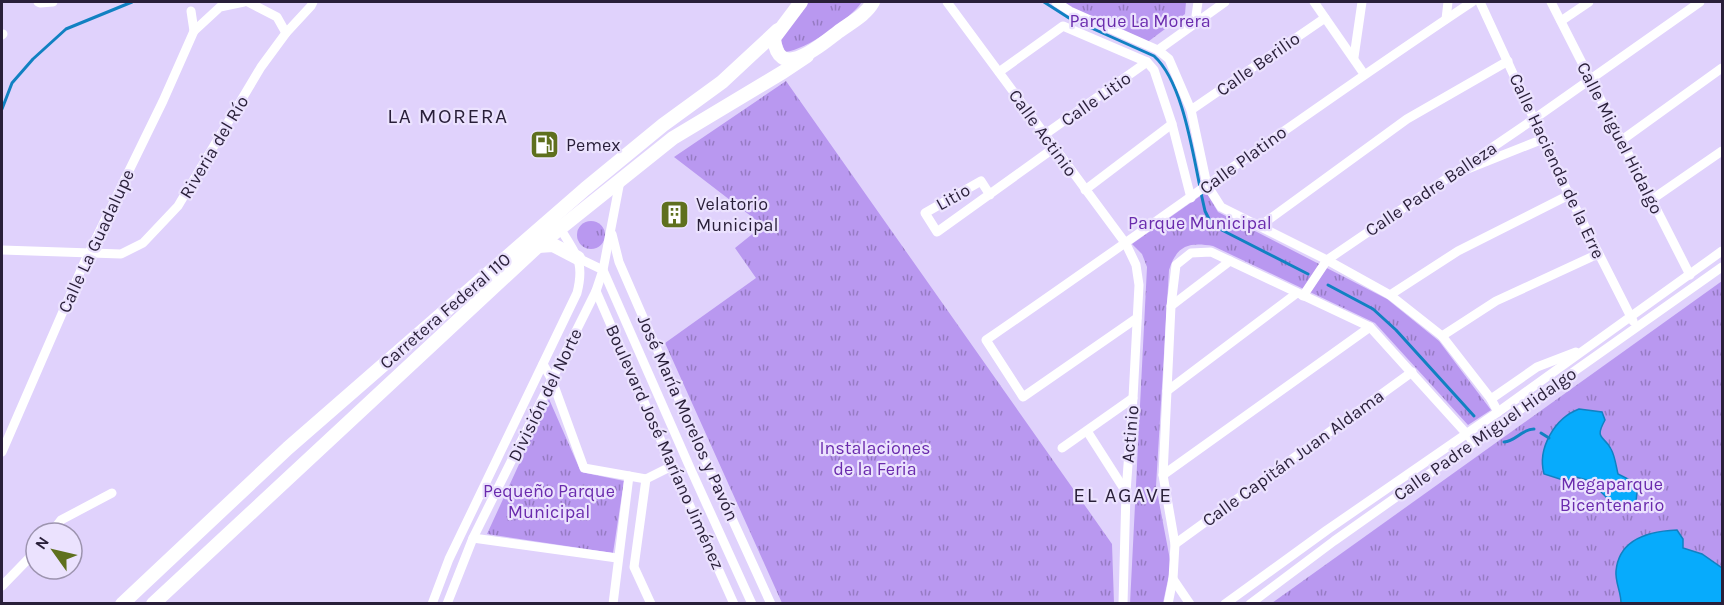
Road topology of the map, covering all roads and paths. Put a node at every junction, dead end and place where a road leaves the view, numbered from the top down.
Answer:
1 (39, 2) edge
2 (53, 2) edge
3 (246, 2) edge
4 (314, 2) edge
5 (801, 2) edge
6 (873, 2) edge
7 (947, 2) edge
8 (1056, 2) edge
9 (1198, 2) edge
10 (1225, 2) edge
11 (1314, 2) edge
12 (1362, 2) edge
13 (1448, 2) edge
14 (1472, 2) edge
15 (1480, 2) edge
16 (1551, 2) edge
17 (1589, 2) edge
18 (1700, 2) edge
19 (191, 11) dead end
20 (1325, 18) junction
21 (1446, 19) junction
22 (1561, 21) junction
23 (1195, 23) junction
24 (778, 30) junction
25 (194, 31) junction
26 (286, 33) junction
27 (1158, 50) junction
28 (807, 56) junction
29 (1354, 57) junction
30 (1147, 62) junction
31 (1508, 62) junction
32 (1722, 68) edge
33 (999, 72) junction
34 (1364, 74) junction
35 (1589, 80) junction
36 (1191, 110) junction
37 (1534, 119) junction
38 (1172, 124) junction
39 (663, 125) junction
40 (1044, 135) junction
41 (1543, 139) junction
42 (1622, 140) junction
43 (1054, 148) junction
44 (1722, 152) edge
45 (1448, 177) junction
46 (620, 179) junction
47 (1205, 187) junction
48 (1085, 190) junction
49 (990, 195) junction
50 (1569, 195) junction
51 (1192, 196) junction
52 (1651, 200) junction
53 (1260, 226) junction
54 (560, 228) junction
55 (610, 231) junction
56 (1126, 244) junction
57 (538, 246) junction
58 (2, 250) edge
59 (1722, 251) edge
60 (88, 254) junction
61 (1598, 254) junction
62 (578, 258) junction
63 (1327, 260) junction
64 (1230, 261) junction
65 (1136, 265) joint
66 (1722, 267) edge
67 (603, 270) junction
68 (1690, 275) junction
69 (596, 291) junction
70 (1300, 294) junction
71 (1390, 295) junction
72 (1171, 306) junction
73 (1630, 317) junction
74 (1137, 318) junction
75 (1370, 327) junction
76 (1637, 328) junction
77 (1442, 336) junction
78 (1590, 347) junction
79 (543, 364) junction
80 (1412, 372) junction
81 (552, 380) junction
82 (1167, 391) junction
83 (1133, 398) junction
84 (1491, 399) junction
85 (1498, 412) junction
86 (1087, 431) junction
87 (1467, 432) junction
88 (1474, 442) junction
89 (1062, 448) dead end
90 (2, 452) edge
91 (672, 466) junction
92 (1163, 475) junction
93 (629, 477) junction
94 (646, 479) junction
95 (1126, 492) junction
96 (112, 493) dead end
97 (61, 521) edge
98 (1327, 530) junction
99 (473, 538) junction
100 (1334, 541) junction
101 (1175, 544) junction
102 (617, 558) junction
103 (24, 563) edge
104 (1173, 579) junction
105 (2, 586) edge
106 (122, 603) edge
107 (153, 603) edge
108 (432, 603) edge
109 (447, 603) edge
110 (613, 603) edge
111 (651, 603) edge
112 (734, 603) edge
113 (752, 603) edge
114 (771, 603) edge
115 (1123, 603) edge
116 (1168, 603) edge
117 (1190, 603) edge
118 (1225, 603) edge
119 (1250, 603) edge

1 - 2 street
3 - 25 street
3 - 26 street
4 - 26 street, Riveria del Río
5 - 24 main road, Carretera Federal 110
6 - 28 main road, Carretera Federal 110
7 - 33 street, Calle Actinio
8 - 27 street
9 - 23 street
10 - 23 street
11 - 20 street
12 - 29 street
13 - 21 street
14 - 21 street, Calle Platino
15 - 31 street, Calle Hacienda de la Erre
16 - 22 street, Calle Miguel Hidalgo
17 - 22 street
18 - 35 street, Calle Padre Balleza
19 - 25 street
20 - 29 street
20 - 36 street, Calle Berilio
21 - 34 street, Calle Platino
22 - 35 street, Calle Miguel Hidalgo
23 - 27 street
24 - 28 main road
24 - 39 main road, Carretera Federal 110
25 - 60 street, Calle La Guadalupe
26 - 60 street, Riveria del Río
27 - 36 street
28 - 46 main road, Carretera Federal 110
29 - 34 street
30 - 33 street
30 - 38 street
30 - 40 street, Calle Litio
31 - 37 street, Calle Hacienda de la Erre
31 - 53 street
32 - 42 street
33 - 40 street, Calle Actinio
34 - 47 street, Calle Platino
35 - 37 street, Calle Padre Balleza
35 - 42 street, Calle Miguel Hidalgo
36 - 47 street
37 - 41 street, Calle Hacienda de la Erre
37 - 45 street, Calle Padre Balleza
38 - 48 street
38 - 51 street
39 - 54 main road
39 - 106 main road, Carretera Federal 110
40 - 43 street, Calle Actinio
41 - 45 street
41 - 50 street, Calle Hacienda de la Erre
42 - 52 street, Calle Miguel Hidalgo
43 - 48 street, Calle Actinio
43 - 49 street, Litio
44 - 52 street
45 - 63 street, Calle Padre Balleza
46 - 54 main road, Carretera Federal 110
46 - 55 street, División del Norte
47 - 51 street, Calle Platino
47 - 53 street
48 - 56 street, Calle Actinio
49 - 49 street, Litio
50 - 61 street, Calle Hacienda de la Erre
50 - 71 street
51 - 56 street, Calle Platino
52 - 68 street, Calle Miguel Hidalgo
53 - 63 street
54 - 57 main road, Carretera Federal 110
54 - 62 street, División del Norte
55 - 67 street, División del Norte
55 - 114 street, José María Morelos y Pavón
56 - 65 street, Calle Actinio
56 - 74 street, Calle Platino
57 - 62 main road
57 - 107 main road, Carretera Federal 110
58 - 60 street, Riveria del Río
59 - 68 street, Calle Padre Miguel Hidalgo
60 - 90 street, Calle La Guadalupe
61 - 73 street, Calle Hacienda de la Erre
61 - 77 street
62 - 67 street
62 - 79 street, División del Norte
63 - 70 street
63 - 71 street
64 - 70 street
64 - 72 street
64 - 72 street
65 - 74 street, Actinio
66 - 76 street, Calle Padre Miguel Hidalgo
67 - 69 street, División del Norte
67 - 113 street, José María Morelos y Pavón
68 - 73 street, Calle Padre Miguel Hidalgo
69 - 81 street, División del Norte
69 - 91 street, Boulevard José Maríano Jiménez
70 - 75 street
70 - 82 street
71 - 77 street
72 - 82 street
73 - 76 street, Calle Hacienda de la Erre
73 - 78 street, Calle Padre Miguel Hidalgo
74 - 83 street, Actinio
75 - 80 street
75 - 92 street
76 - 88 street, Calle Padre Miguel Hidalgo
77 - 84 street
78 - 84 street, Calle Padre Miguel Hidalgo
78 - 85 street, Calle Padre Miguel Hidalgo
79 - 81 street
79 - 108 street, División del Norte
80 - 87 street
80 - 101 street, Calle Capitán Juan Aldama
81 - 93 street
81 - 99 street, División del Norte
82 - 92 street
83 - 86 street
83 - 95 street, Actinio
84 - 85 street
85 - 87 street, Calle Padre Miguel Hidalgo
86 - 89 street
86 - 95 street
87 - 88 street
87 - 98 street, Calle Padre Miguel Hidalgo
88 - 100 street, Calle Padre Miguel Hidalgo
91 - 94 street
91 - 112 street, Boulevard José Maríano Jiménez
92 - 101 street
93 - 94 street
93 - 102 street
94 - 111 street
95 - 115 street, Actinio
96 - 97 street
98 - 100 street
98 - 118 street, Calle Padre Miguel Hidalgo
99 - 102 street
99 - 109 street, División del Norte
100 - 119 street, Calle Padre Miguel Hidalgo
101 - 104 street
102 - 110 street
103 - 105 street
104 - 116 street
104 - 117 street

